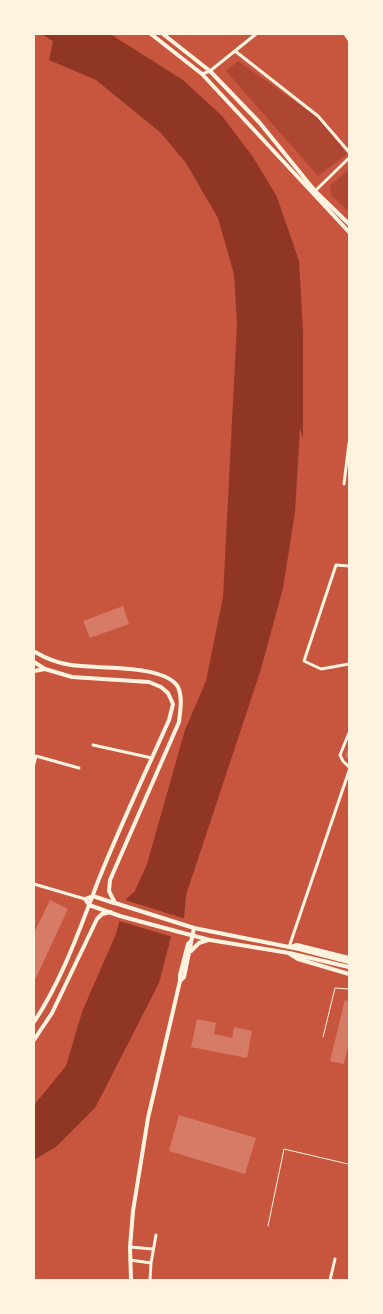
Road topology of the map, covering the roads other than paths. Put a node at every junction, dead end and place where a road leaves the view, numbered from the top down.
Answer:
1 (150, 34) edge
2 (163, 34) edge
3 (253, 34) edge
4 (345, 34) edge
5 (349, 40) edge
6 (235, 51) junction
7 (210, 71) junction
8 (202, 74) junction
9 (349, 152) edge
10 (349, 158) edge
11 (315, 191) junction
12 (349, 224) edge
13 (349, 232) edge
14 (349, 443) edge
15 (344, 484) dead end
16 (349, 566) edge
17 (34, 652) edge
18 (34, 662) edge
19 (349, 664) edge
20 (45, 669) junction
21 (34, 671) edge
22 (349, 733) edge
23 (93, 745) dead end
24 (152, 758) junction
25 (34, 764) edge
26 (349, 766) edge
27 (79, 768) dead end
28 (349, 771) edge
29 (34, 884) edge
30 (93, 896) junction
31 (86, 899) junction
32 (115, 903) junction
33 (90, 905) junction
34 (111, 912) junction
35 (194, 928) junction
36 (192, 935) junction
37 (210, 940) junction
38 (191, 941) junction
39 (290, 947) junction
40 (190, 951) junction
41 (289, 953) junction
42 (349, 958) edge
43 (349, 962) edge
44 (349, 967) edge
45 (349, 974) edge
46 (180, 981) junction
47 (34, 1022) edge
48 (34, 1040) edge
49 (348, 1164) dead end
50 (268, 1226) dead end
51 (156, 1235) dead end
52 (130, 1247) junction
53 (153, 1249) junction
54 (335, 1259) dead end
55 (130, 1260) junction
56 (151, 1263) junction
57 (131, 1280) edge
58 (150, 1280) edge
59 (330, 1280) edge

1 - 8 main road
2 - 7 main road
3 - 6 street
4 - 5 street
6 - 7 street
6 - 9 street
7 - 8 street
7 - 11 main road
8 - 13 main road
10 - 11 street
11 - 12 main road
14 - 15 street
16 - 19 street
17 - 32 main road
18 - 20 main road
20 - 21 main road
20 - 24 main road
22 - 26 street
23 - 24 street
24 - 30 main road
25 - 27 street
28 - 39 street
29 - 31 street
30 - 31 main road
30 - 32 main road
30 - 33 main road
31 - 33 main road
32 - 35 main road
33 - 34 main road
33 - 47 main road
34 - 36 main road
34 - 48 main road
35 - 36 main road
35 - 39 main road
36 - 37 main road
36 - 38 main road
37 - 40 main road
37 - 41 main road
38 - 40 main road
38 - 46 main road
39 - 42 main road
39 - 43 main road
40 - 46 main road
41 - 44 main road
41 - 45 main road
46 - 52 main road
49 - 50 lane
51 - 53 street
52 - 53 street
52 - 55 main road
53 - 56 street
54 - 59 street
55 - 56 street
55 - 57 main road
56 - 58 street

